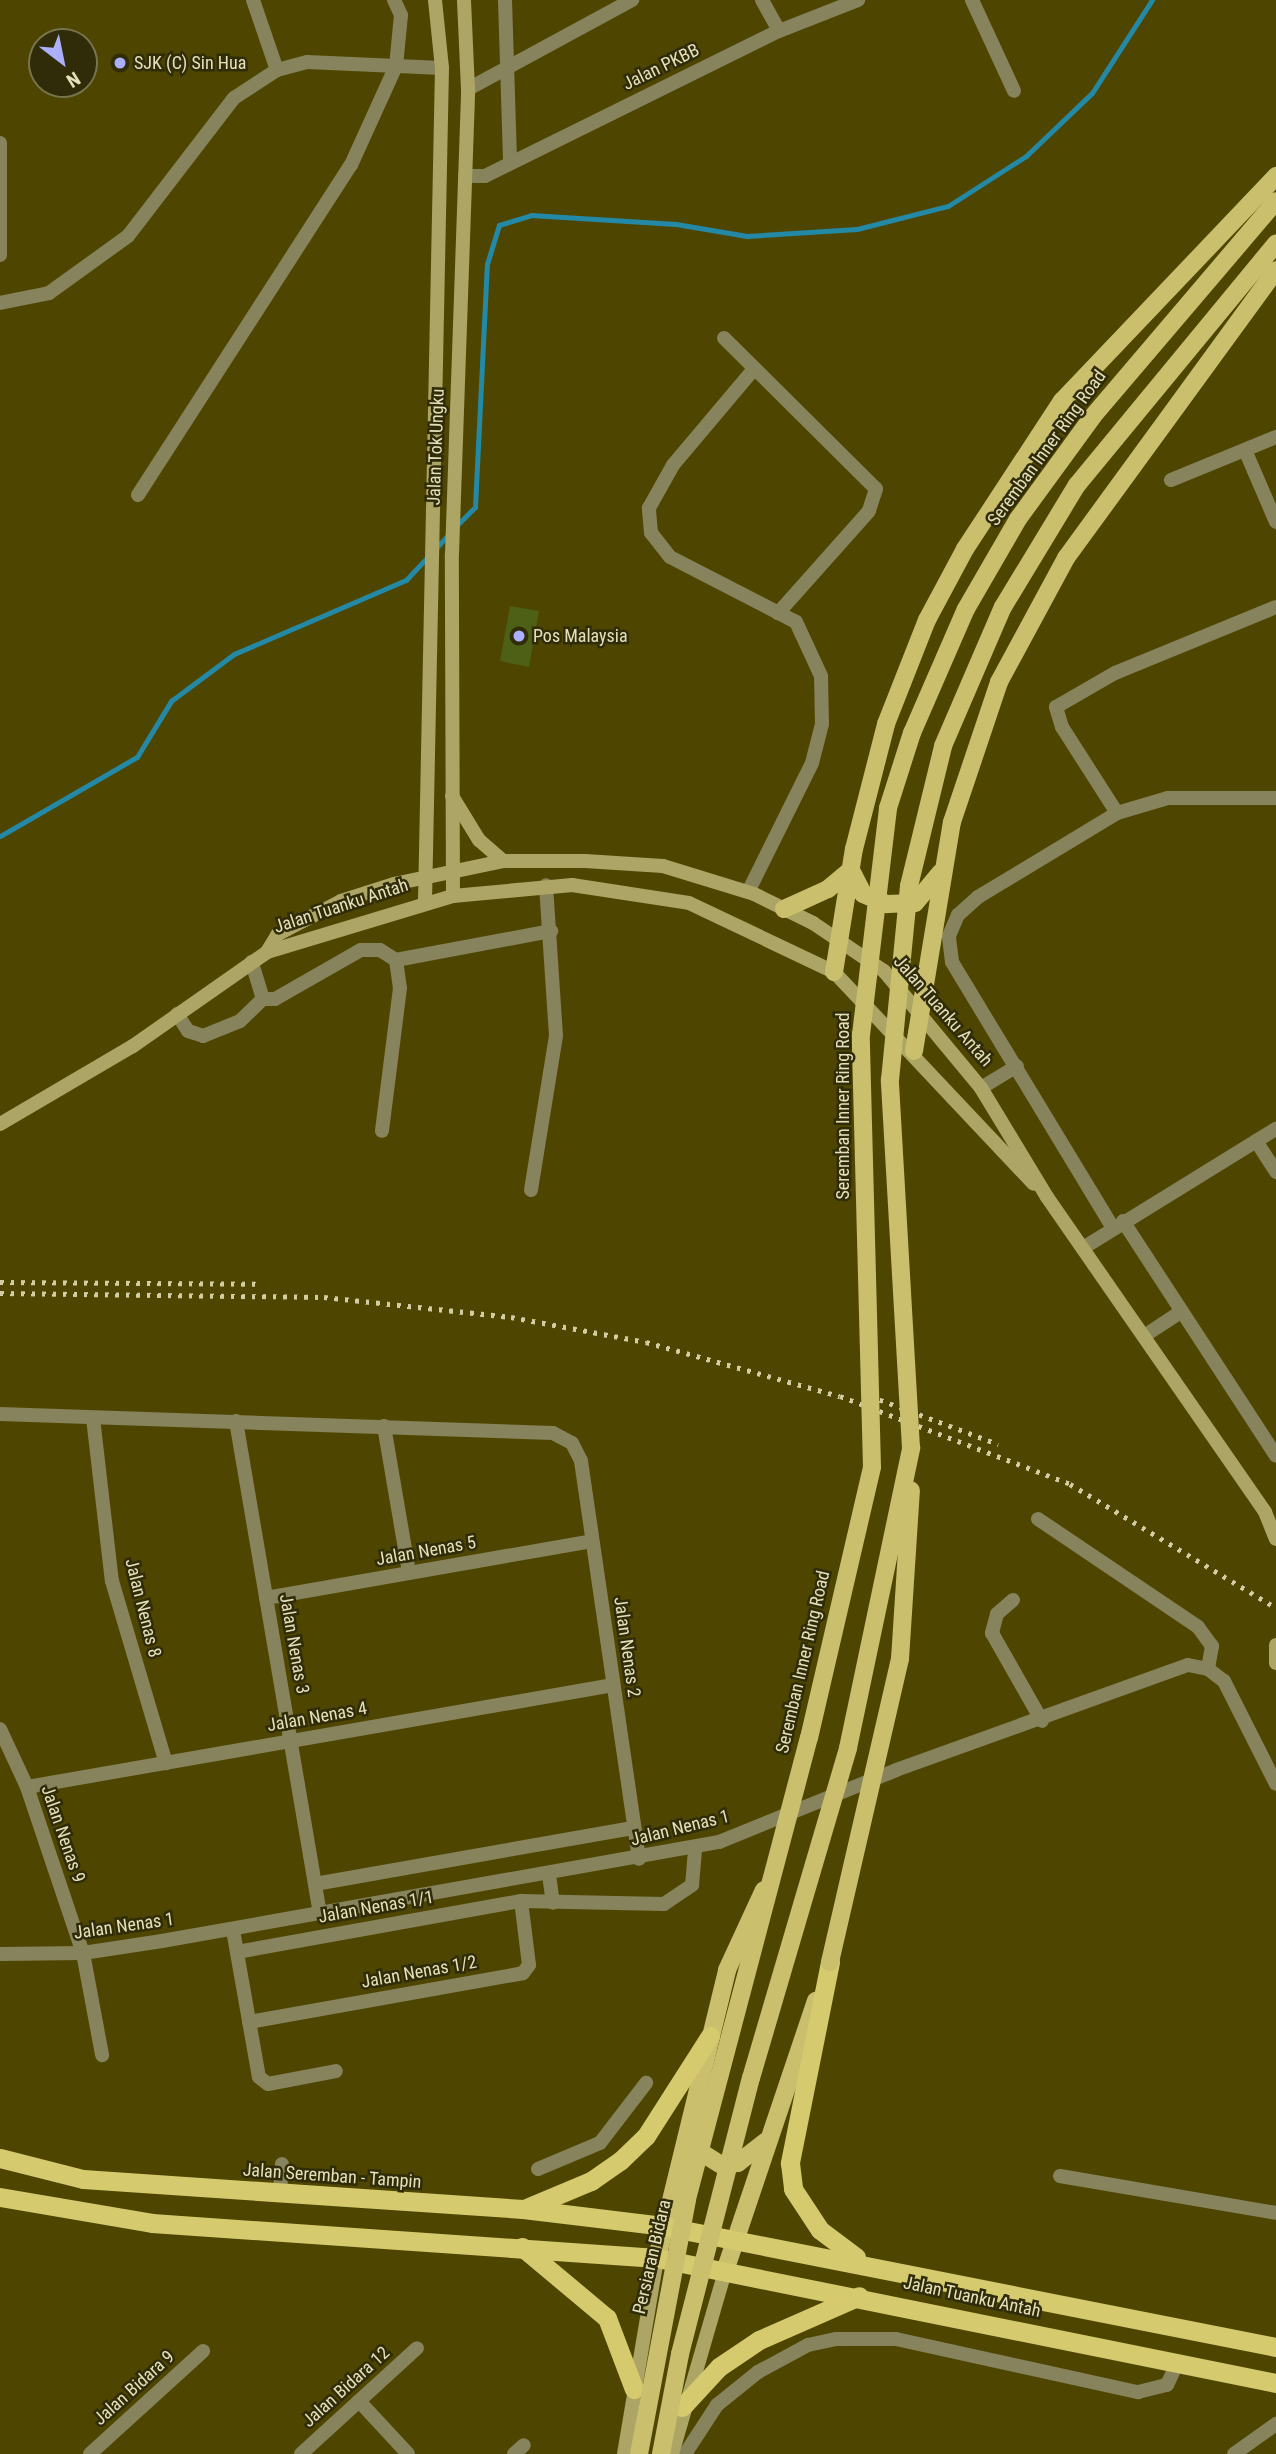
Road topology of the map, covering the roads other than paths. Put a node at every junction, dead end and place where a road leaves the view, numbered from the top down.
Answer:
1 (253, 0) edge
2 (394, 0) edge
3 (435, 0) edge
4 (464, 0) edge
5 (505, 0) edge
6 (632, 0) edge
7 (762, 0) edge
8 (858, 0) edge
9 (972, 0) edge
10 (779, 31) junction
11 (396, 66) junction
12 (442, 68) junction
13 (276, 70) junction
14 (503, 70) junction
15 (468, 89) junction
16 (1014, 91) dead end
17 (1, 144) edge
18 (510, 162) junction
19 (465, 176) junction
20 (1276, 176) edge
21 (1276, 201) edge
22 (1276, 244) edge
23 (0, 255) edge
24 (1276, 270) edge
25 (0, 303) edge
26 (724, 338) dead end
27 (753, 370) junction
28 (1276, 437) edge
29 (1245, 450) junction
30 (1171, 480) dead end
31 (138, 495) dead end
32 (1276, 522) edge
33 (1276, 607) edge
34 (778, 612) junction
35 (453, 796) junction
36 (1276, 798) edge
37 (1117, 813) junction
38 (503, 861) junction
39 (945, 868) junction
40 (850, 870) junction
41 (451, 872) junction
42 (423, 876) junction
43 (546, 885) junction
44 (748, 892) junction
45 (453, 896) junction
46 (425, 901) junction
47 (784, 909) junction
48 (551, 932) junction
49 (839, 939) junction
50 (267, 952) junction
51 (396, 960) junction
52 (251, 962) junction
53 (834, 972) junction
54 (263, 999) junction
55 (177, 1014) junction
56 (921, 1018) junction
57 (914, 1051) junction
58 (1017, 1066) junction
59 (981, 1088) junction
60 (0, 1124) edge
61 (1276, 1129) edge
62 (382, 1132) dead end
63 (1256, 1141) junction
64 (1276, 1172) edge
65 (531, 1190) dead end
66 (1047, 1197) junction
67 (1118, 1224) junction
68 (1083, 1248) junction
69 (1182, 1311) junction
70 (1143, 1336) junction
71 (0, 1414) edge
72 (93, 1418) junction
73 (236, 1422) junction
74 (384, 1426) junction
75 (911, 1448) junction
76 (1276, 1456) edge
77 (1038, 1519) dead end
78 (1276, 1539) edge
79 (592, 1541) junction
80 (409, 1573) junction
81 (266, 1598) junction
82 (1013, 1600) dead end
83 (1276, 1645) edge
84 (1276, 1663) edge
85 (1208, 1668) junction
86 (613, 1685) junction
87 (1042, 1721) junction
88 (0, 1729) edge
89 (291, 1741) junction
90 (166, 1763) junction
91 (1276, 1784) edge
92 (27, 1787) junction
93 (634, 1828) junction
94 (695, 1848) junction
95 (639, 1859) junction
96 (772, 1874) junction
97 (549, 1875) junction
98 (315, 1884) junction
99 (522, 1901) junction
100 (552, 1903) junction
101 (320, 1914) junction
102 (233, 1930) junction
103 (237, 1952) junction
104 (83, 1953) junction
105 (0, 1954) edge
106 (830, 1962) junction
107 (249, 2022) junction
108 (710, 2036) junction
109 (102, 2054) dead end
110 (336, 2071) dead end
111 (722, 2073) joint
112 (646, 2082) dead end
113 (685, 2136) junction
114 (765, 2142) junction
115 (0, 2158) edge
116 (282, 2164) dead end
117 (538, 2169) dead end
118 (1060, 2176) dead end
119 (280, 2192) junction
120 (0, 2197) edge
121 (523, 2209) junction
122 (1276, 2213) edge
123 (663, 2226) junction
124 (734, 2239) junction
125 (517, 2244) junction
126 (657, 2259) junction
127 (866, 2263) junction
128 (724, 2271) junction
129 (860, 2295) junction
130 (709, 2321) junction
131 (645, 2325) junction
132 (1276, 2347) edge
133 (417, 2348) dead end
134 (203, 2351) dead end
135 (1178, 2361) junction
136 (1276, 2383) edge
137 (634, 2389) junction
138 (359, 2401) junction
139 (682, 2407) junction
140 (1276, 2424) edge
141 (90, 2454) edge
142 (301, 2454) edge
143 (408, 2454) edge
144 (624, 2454) edge
145 (639, 2454) edge
146 (661, 2454) edge
147 (672, 2454) edge
148 (685, 2454) edge
149 (1234, 2454) edge

1 - 13 street
2 - 11 street
3 - 12 main road, Jalan Tok Ungku
4 - 15 main road, Jalan Tok Ungku
5 - 14 street
6 - 14 street
7 - 10 street
8 - 10 street, Jalan PKBB
9 - 16 street
10 - 18 street, Jalan PKBB
11 - 12 street
11 - 13 street
11 - 31 street
12 - 42 main road, Jalan Tok Ungku
13 - 25 street
14 - 15 street
14 - 18 street
15 - 19 main road, Jalan Tok Ungku
17 - 23 street
18 - 19 street, Jalan PKBB
19 - 35 main road, Jalan Tok Ungku
20 - 40 main road
21 - 96 main road, Seremban Inner Ring Road, bridge
22 - 75 main road, bridge
24 - 39 main road
26 - 27 street
27 - 34 street
27 - 34 street
28 - 29 street
29 - 30 street
29 - 32 street
33 - 37 street
34 - 44 street
35 - 38 main road
35 - 41 main road, Jalan Tok Ungku
36 - 37 street
37 - 58 street
38 - 41 main road, Jalan Tuanku Antah
38 - 44 main road, Jalan Tuanku Antah
39 - 40 main road
39 - 56 main road
40 - 47 main road
40 - 49 main road
41 - 42 main road, Jalan Tuanku Antah
41 - 45 main road, Jalan Tok Ungku
42 - 46 main road, Jalan Tok Ungku
42 - 50 main road, Jalan Tuanku Antah
43 - 45 main road, Jalan Tuanku Antah
43 - 48 street
43 - 53 main road, Jalan Tuanku Antah
44 - 47 main road, Jalan Tuanku Antah
45 - 46 main road, Jalan Tuanku Antah
46 - 50 main road, Jalan Tuanku Antah
47 - 49 main road, Jalan Tuanku Antah
48 - 51 street
48 - 65 street
49 - 53 main road
49 - 56 main road, Jalan Tuanku Antah
50 - 52 main road
51 - 54 street
51 - 62 street
52 - 54 street
52 - 55 main road
53 - 57 main road, Jalan Tuanku Antah
54 - 55 street
55 - 60 main road
56 - 57 main road
56 - 59 main road, Jalan Tuanku Antah
57 - 66 main road, Jalan Tuanku Antah
58 - 59 street
58 - 67 street
59 - 66 main road, Jalan Tuanku Antah
61 - 63 street
63 - 64 street
63 - 67 street
66 - 68 main road, Jalan Tuanku Antah
67 - 68 street
67 - 69 street
68 - 70 main road, Jalan Tuanku Antah
69 - 70 street
69 - 76 street
70 - 78 main road, Jalan Tuanku Antah
71 - 72 street
72 - 73 street
72 - 90 street, Jalan Nenas 8
73 - 74 street
73 - 81 street, Jalan Nenas 3
74 - 79 street, Jalan Nenas 2
74 - 80 street
75 - 106 main road, bridge
75 - 146 main road, bridge
77 - 85 street
79 - 80 street, Jalan Nenas 5
79 - 86 street, Jalan Nenas 2
80 - 81 street, Jalan Nenas 5
81 - 89 street, Jalan Nenas 3
82 - 87 street
83 - 84 main road
85 - 87 street, Jalan Nenas 1
85 - 91 street
86 - 89 street, Jalan Nenas 4
86 - 93 street, Jalan Nenas 2
87 - 94 street, Jalan Nenas 1
88 - 92 street, Jalan Nenas 9
89 - 90 street, Jalan Nenas 4
89 - 98 street, Jalan Nenas 3
90 - 92 street, Jalan Nenas 4
92 - 104 street, Jalan Nenas 9
93 - 95 street, Jalan Nenas 2
93 - 98 street
94 - 95 street, Jalan Nenas 1
94 - 100 street, Jalan Nenas 1/1
95 - 97 street, Jalan Nenas 1
96 - 108 main road, bridge
96 - 111 main road, Seremban Inner Ring Road, bridge
97 - 100 street
97 - 101 street, Jalan Nenas 1
98 - 101 street, Jalan Nenas 3
99 - 100 street, Jalan Nenas 1/1
99 - 103 street, Jalan Nenas 1/1
99 - 107 street, Jalan Nenas 1/2
101 - 102 street, Jalan Nenas 1
102 - 103 street
102 - 104 street, Jalan Nenas 1
103 - 107 street
104 - 105 street, Jalan Nenas 1
104 - 109 street, Jalan Nenas 9
106 - 114 main road
106 - 127 highway
107 - 110 street
108 - 113 main road
108 - 121 highway
111 - 145 main road, Persiaran Bidara, bridge
112 - 117 street
113 - 114 main road
113 - 123 main road
114 - 124 main road
115 - 119 highway, Jalan Seremban - Tampin
116 - 119 street
118 - 122 street
119 - 121 highway, Jalan Seremban - Tampin
120 - 125 highway
121 - 123 highway, Jalan Seremban - Tampin
123 - 124 highway, Jalan Tuanku Antah
123 - 126 main road
124 - 127 highway, Jalan Tuanku Antah
124 - 128 main road
125 - 126 highway
125 - 137 highway
126 - 128 highway, Jalan Tuanku Antah
126 - 131 main road, Persiaran Bidara
127 - 132 highway, Jalan Tuanku Antah
128 - 129 highway, Jalan Tuanku Antah
128 - 130 main road
129 - 135 highway, Jalan Tuanku Antah
129 - 139 highway
130 - 131 main road
130 - 139 main road
131 - 137 main road, Persiaran Bidara
133 - 138 street, Jalan Bidara 12
134 - 141 street, Jalan Bidara 9
135 - 136 highway, Jalan Tuanku Antah
135 - 148 street
137 - 144 main road, Persiaran Bidara
138 - 142 street, Jalan Bidara 12
138 - 143 street
139 - 147 main road
140 - 149 street

